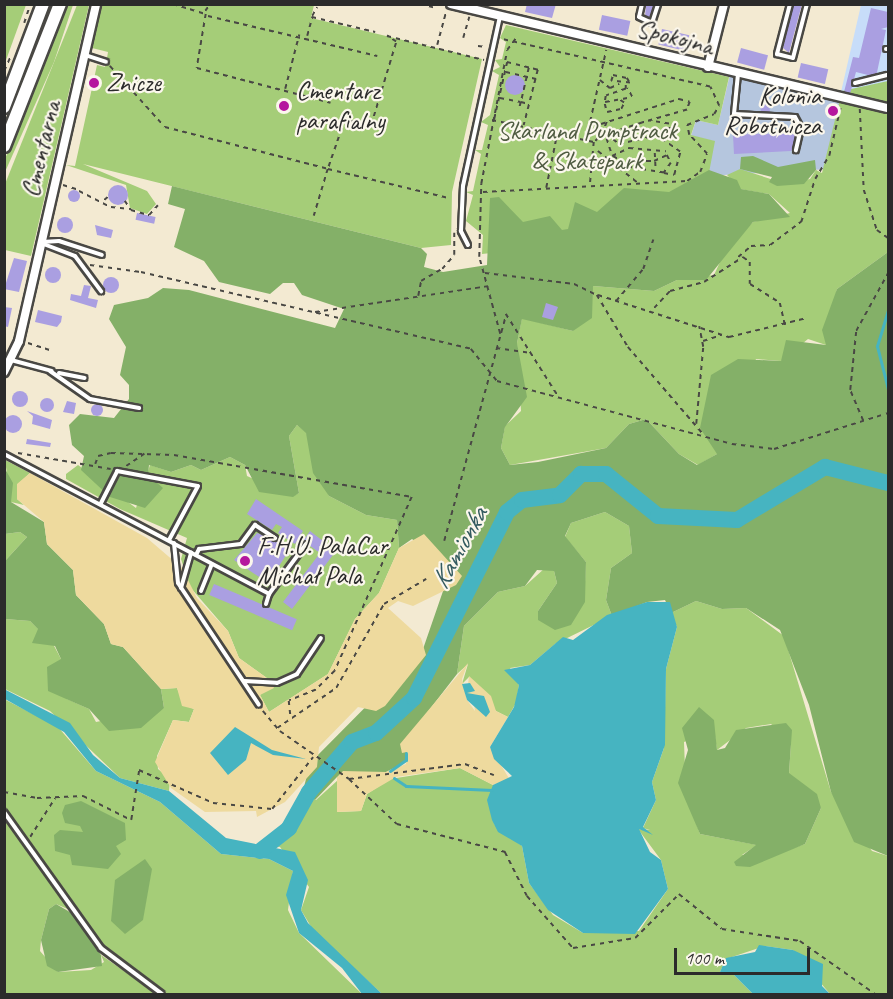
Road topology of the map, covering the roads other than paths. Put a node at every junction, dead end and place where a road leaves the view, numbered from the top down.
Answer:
1 (43, 4) edge
2 (60, 4) edge
3 (96, 4) edge
4 (642, 4) edge
5 (658, 4) edge
6 (724, 4) edge
7 (790, 4) edge
8 (807, 4) edge
9 (451, 8) edge
10 (500, 16) junction
11 (85, 55) junction
12 (106, 62) road end
13 (708, 67) junction
14 (738, 74) junction
15 (888, 75) edge
16 (855, 83) dead end
17 (4, 107) edge
18 (888, 108) edge
19 (4, 146) edge
20 (796, 150) dead end
21 (41, 243) junction
22 (468, 245) dead end
23 (102, 255) dead end
24 (101, 291) dead end
25 (12, 360) junction
26 (50, 371) junction
27 (5, 372) edge
28 (85, 378) dead end
29 (139, 408) dead end
30 (5, 454) edge
31 (101, 503) junction
32 (275, 538) dead end
33 (171, 541) junction
34 (306, 544) dead end
35 (193, 554) junction
36 (212, 564) junction
37 (181, 588) junction
38 (201, 591) dead end
39 (269, 594) junction
40 (266, 604) dead end
41 (321, 639) dead end
42 (244, 680) junction
43 (259, 705) dead end
44 (4, 812) edge
45 (162, 994) edge

1 - 17 main road
2 - 19 main road
3 - 11 street, Cmentarna
4 - 5 lane
6 - 13 street
7 - 8 lane
9 - 10 street, Spokojna
10 - 13 street, Spokojna
10 - 22 lane
11 - 12 lane
11 - 21 street, Cmentarna
13 - 14 street, Spokojna
14 - 18 street, Spokojna
14 - 20 lane
15 - 16 lane
21 - 23 lane
21 - 24 lane
21 - 25 street, Cmentarna
25 - 26 lane
25 - 27 street, Cmentarna
26 - 28 lane
26 - 29 lane
30 - 31 lane
31 - 33 lane
31 - 33 lane
32 - 35 lane
33 - 35 lane
33 - 37 lane
34 - 39 lane
35 - 36 lane
35 - 37 lane
36 - 38 lane
36 - 39 lane
37 - 42 lane
39 - 40 lane
41 - 42 lane
42 - 43 lane
44 - 45 lane

